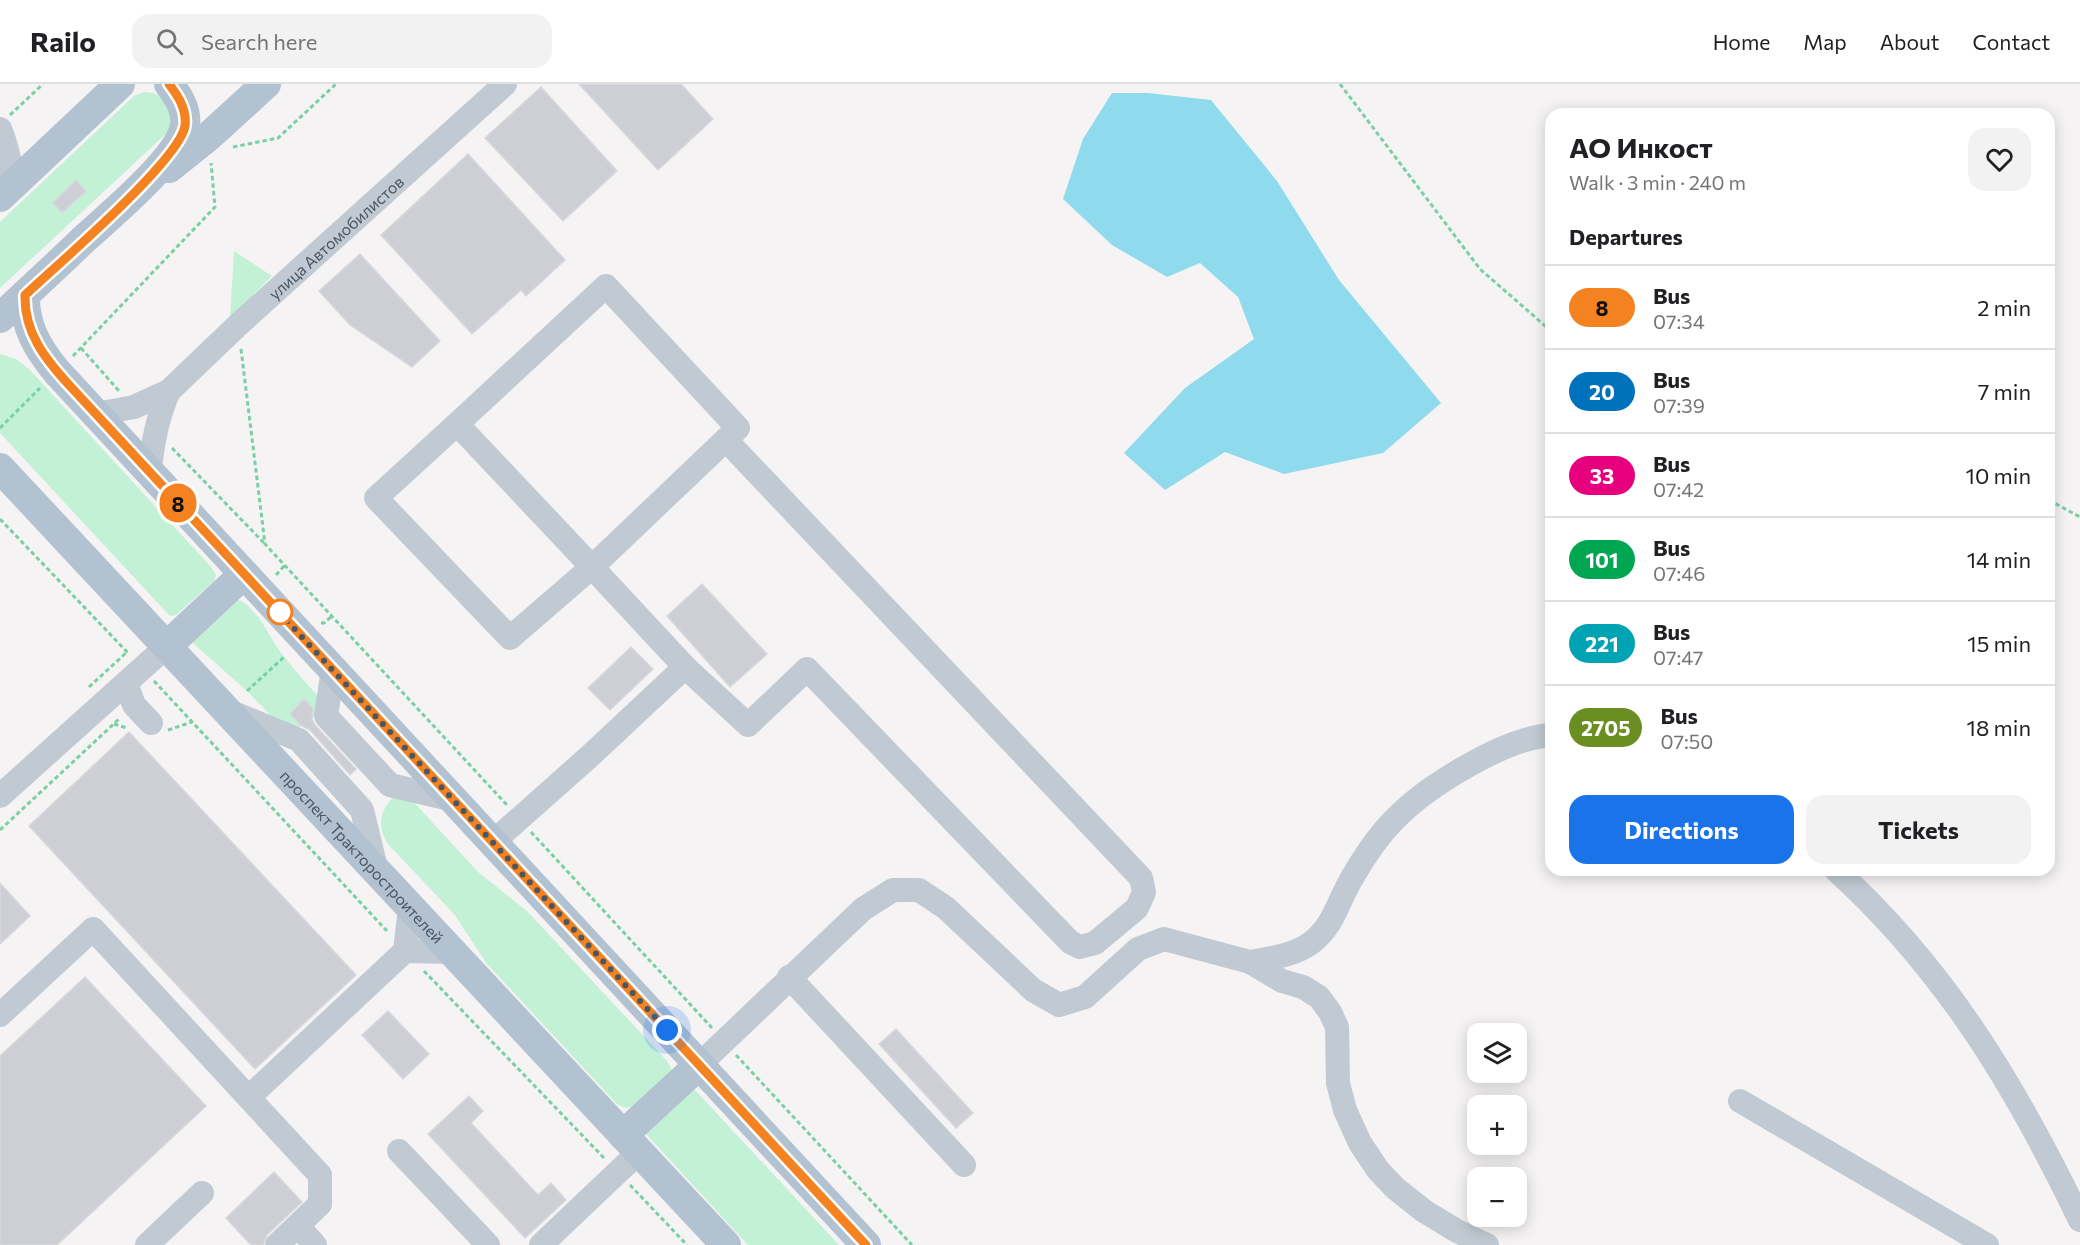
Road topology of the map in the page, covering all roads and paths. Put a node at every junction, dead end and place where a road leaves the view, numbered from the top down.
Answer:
1 (43, 84) edge
2 (120, 84) edge
3 (169, 84) edge
4 (266, 84) edge
5 (336, 84) edge
6 (505, 84) edge
7 (1340, 84) edge
8 (4, 122) edge
9 (233, 147) dead end
10 (211, 160) dead end
11 (136, 190) junction
12 (5, 192) edge
13 (25, 295) junction
14 (0, 318) edge
15 (238, 325) junction
16 (1545, 326) edge
17 (81, 348) junction
18 (73, 356) dead end
19 (44, 385) dead end
20 (169, 391) junction
21 (124, 397) dead end
22 (96, 414) junction
23 (458, 424) junction
24 (0, 428) edge
25 (726, 440) junction
26 (171, 447) dead end
27 (0, 468) edge
28 (150, 472) junction
29 (2055, 503) edge
30 (2080, 517) edge
31 (0, 519) edge
32 (265, 544) junction
33 (592, 567) junction
34 (244, 574) junction
35 (167, 646) junction
36 (131, 656) dead end
37 (284, 657) dead end
38 (685, 667) junction
39 (333, 669) junction
40 (136, 687) junction
41 (237, 700) junction
42 (326, 716) junction
43 (151, 723) dead end
44 (1545, 736) edge
45 (299, 740) junction
46 (390, 785) junction
47 (0, 796) edge
48 (454, 800) junction
49 (362, 810) junction
50 (513, 811) dead end
51 (526, 826) dead end
52 (0, 831) edge
53 (493, 842) junction
54 (378, 872) junction
55 (1842, 876) edge
56 (410, 907) junction
57 (406, 951) junction
58 (452, 952) junction
59 (1250, 962) junction
60 (789, 977) junction
61 (0, 1015) edge
62 (714, 1031) dead end
63 (734, 1053) dead end
64 (699, 1065) junction
65 (249, 1097) junction
66 (1740, 1101) dead end
67 (631, 1144) junction
68 (399, 1151) dead end
69 (964, 1165) dead end
70 (611, 1166) dead end
71 (630, 1185) dead end
72 (202, 1193) dead end
73 (2080, 1220) edge
74 (297, 1226) junction
75 (147, 1245) edge
76 (277, 1245) edge
77 (315, 1245) edge
78 (488, 1245) edge
79 (541, 1245) edge
80 (687, 1245) edge
81 (726, 1245) edge
82 (866, 1245) edge
83 (912, 1245) edge
84 (1487, 1245) edge
85 (1987, 1245) edge

1 - 8 path
2 - 12 main road
3 - 11 main road
4 - 11 main road
5 - 9 path
6 - 15 street, улица Автомобилистов
7 - 16 path
8 - 12 street
10 - 17 path
11 - 13 main road
13 - 14 main road
13 - 22 main road
15 - 20 street, улица Автомобилистов
15 - 32 path
17 - 18 path
17 - 21 path
19 - 24 path
20 - 22 street, улица Автомобилистов
20 - 28 street, улица Автомобилистов
22 - 28 main road
23 - 25 street
23 - 33 street
23 - 33 street
25 - 33 street
25 - 38 street
26 - 32 path
27 - 35 main road, проспект Тракторостроителей
28 - 34 main road
29 - 30 path
31 - 36 path
32 - 50 path
33 - 38 street
34 - 35 main road
34 - 39 main road
35 - 40 street
35 - 41 main road, проспект Тракторостроителей
37 - 41 path
38 - 53 street
39 - 42 street
39 - 48 main road
40 - 43 street
40 - 47 street
40 - 52 path
40 - 57 path
41 - 45 street
41 - 54 main road, проспект Тракторостроителей
42 - 45 street
42 - 46 street
44 - 59 street
45 - 49 street
46 - 48 street
46 - 49 street
48 - 53 main road
49 - 54 street
51 - 62 path
53 - 64 main road
54 - 56 main road, проспект Тракторостроителей
55 - 73 street
56 - 57 street
56 - 58 main road, проспект Тракторостроителей
57 - 58 street
57 - 65 street
57 - 70 path
58 - 67 main road, проспект Тракторостроителей
59 - 60 street
59 - 84 street
60 - 64 street
60 - 69 street
61 - 65 street
63 - 83 path
64 - 67 main road
64 - 82 main road
65 - 74 street
66 - 85 street
67 - 79 street
67 - 81 main road, проспект Тракторостроителей
68 - 78 street
71 - 80 path
72 - 75 street
74 - 76 street
74 - 77 street

